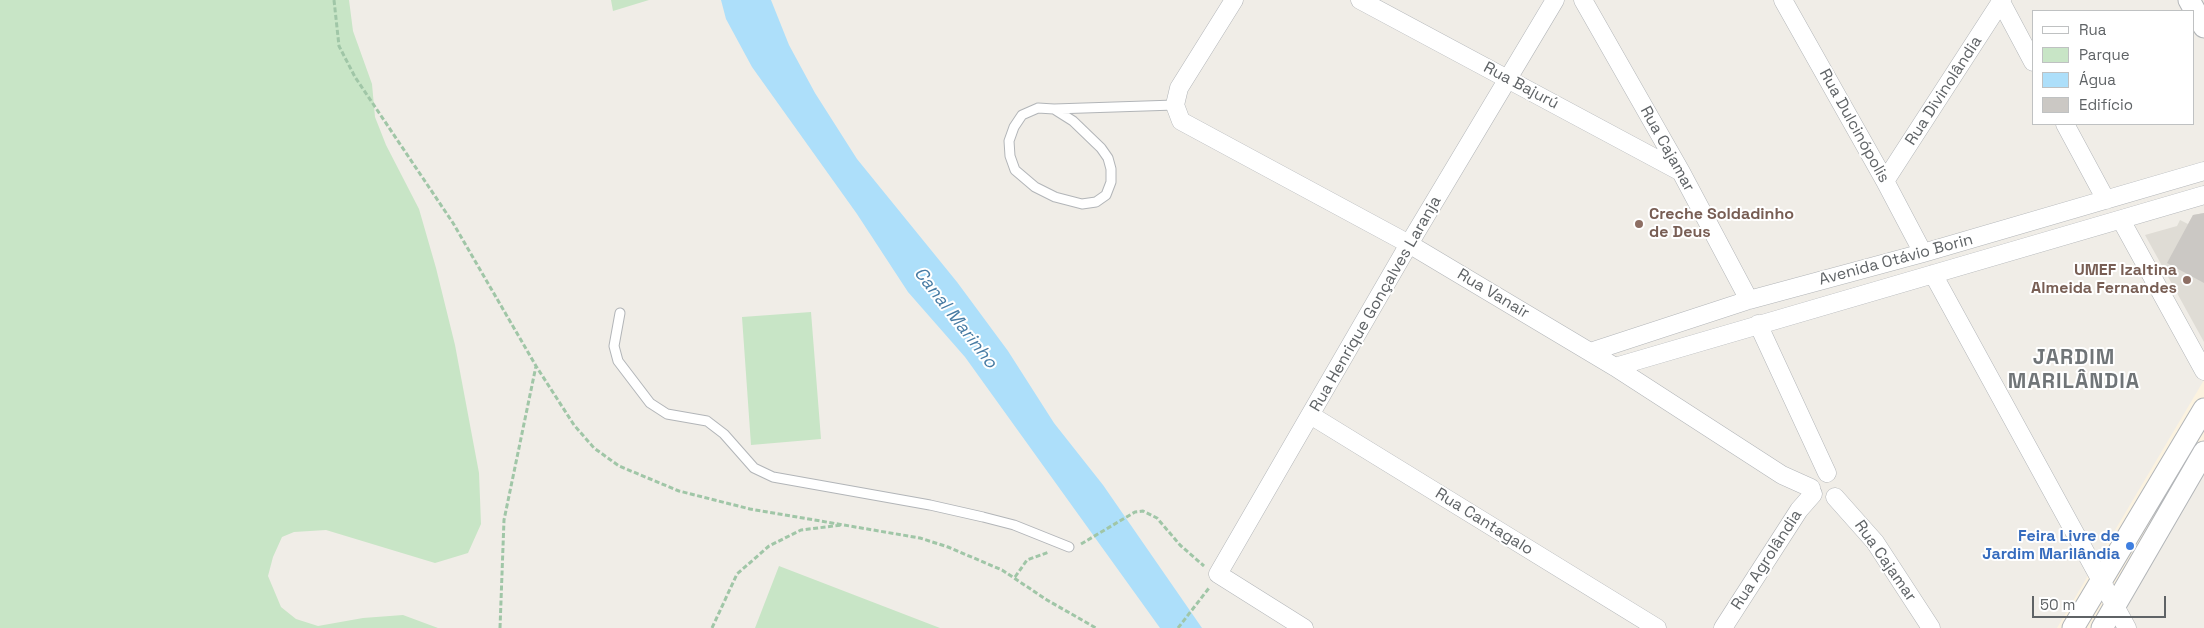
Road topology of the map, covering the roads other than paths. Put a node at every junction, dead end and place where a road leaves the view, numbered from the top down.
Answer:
1 (1234, 0) edge
2 (1360, 0) edge
3 (1556, 0) edge
4 (1582, 0) edge
5 (1783, 0) edge
6 (2189, 0) edge
7 (2001, 1) edge
8 (2204, 27) edge
9 (2032, 60) edge
10 (1508, 79) junction
11 (1175, 105) junction
12 (1054, 109) junction
13 (2066, 125) edge
14 (2204, 171) edge
15 (1681, 172) junction
16 (1885, 181) junction
17 (2204, 195) edge
18 (2106, 200) junction
19 (2121, 220) junction
20 (1409, 244) junction
21 (1923, 253) junction
22 (1933, 274) junction
23 (1749, 300) junction
24 (620, 313) dead end
25 (1758, 324) junction
26 (1590, 352) junction
27 (1615, 367) junction
28 (2204, 371) edge
29 (2204, 409) edge
30 (1312, 416) junction
31 (2204, 452) edge
32 (1827, 473) junction
33 (1812, 491) junction
34 (1834, 497) junction
35 (1069, 547) dead end
36 (2101, 582) junction
37 (2115, 606) junction
38 (1304, 628) edge
39 (1657, 628) edge
40 (1723, 628) edge
41 (1930, 628) edge
42 (2073, 628) edge
43 (2102, 628) edge
44 (2127, 628) edge

1 - 11 street
2 - 10 street, Rua Bajurú
3 - 10 street, Rua Henrique Gonçalves Laranja
4 - 15 street, Rua Cajamar
5 - 16 street, Rua Dulcinópolis
6 - 8 street
7 - 9 street
7 - 16 street, Rua Divinolândia
10 - 15 street, Rua Bajurú
10 - 20 street, Rua Henrique Gonçalves Laranja
11 - 12 lane
11 - 20 street, Rua Vanair
12 - 12 lane
13 - 18 street
14 - 18 street, Avenida Otávio Borin
15 - 23 street, Rua Cajamar
16 - 21 street, Rua Dulcinópolis
17 - 19 street, Avenida Otávio Borin
18 - 21 street, Avenida Otávio Borin
19 - 22 street, Avenida Otávio Borin
19 - 28 street
20 - 26 street, Rua Vanair
20 - 30 street, Rua Henrique Gonçalves Laranja
21 - 23 street, Avenida Otávio Borin
22 - 25 street, Avenida Otávio Borin
22 - 36 street
23 - 26 street, Avenida Otávio Borin
24 - 35 lane
25 - 27 street, Avenida Otávio Borin
25 - 32 street
26 - 27 street, Rua Vanair
27 - 33 street, Rua Vanair
29 - 36 street
30 - 38 street, Rua Henrique Gonçalves Laranja
30 - 39 street, Rua Cantagalo
31 - 37 street
32 - 33 street
32 - 34 street
33 - 34 street
33 - 40 street, Rua Agrolândia
34 - 41 street, Rua Cajamar
36 - 37 street
36 - 42 street
37 - 43 street
37 - 44 street

